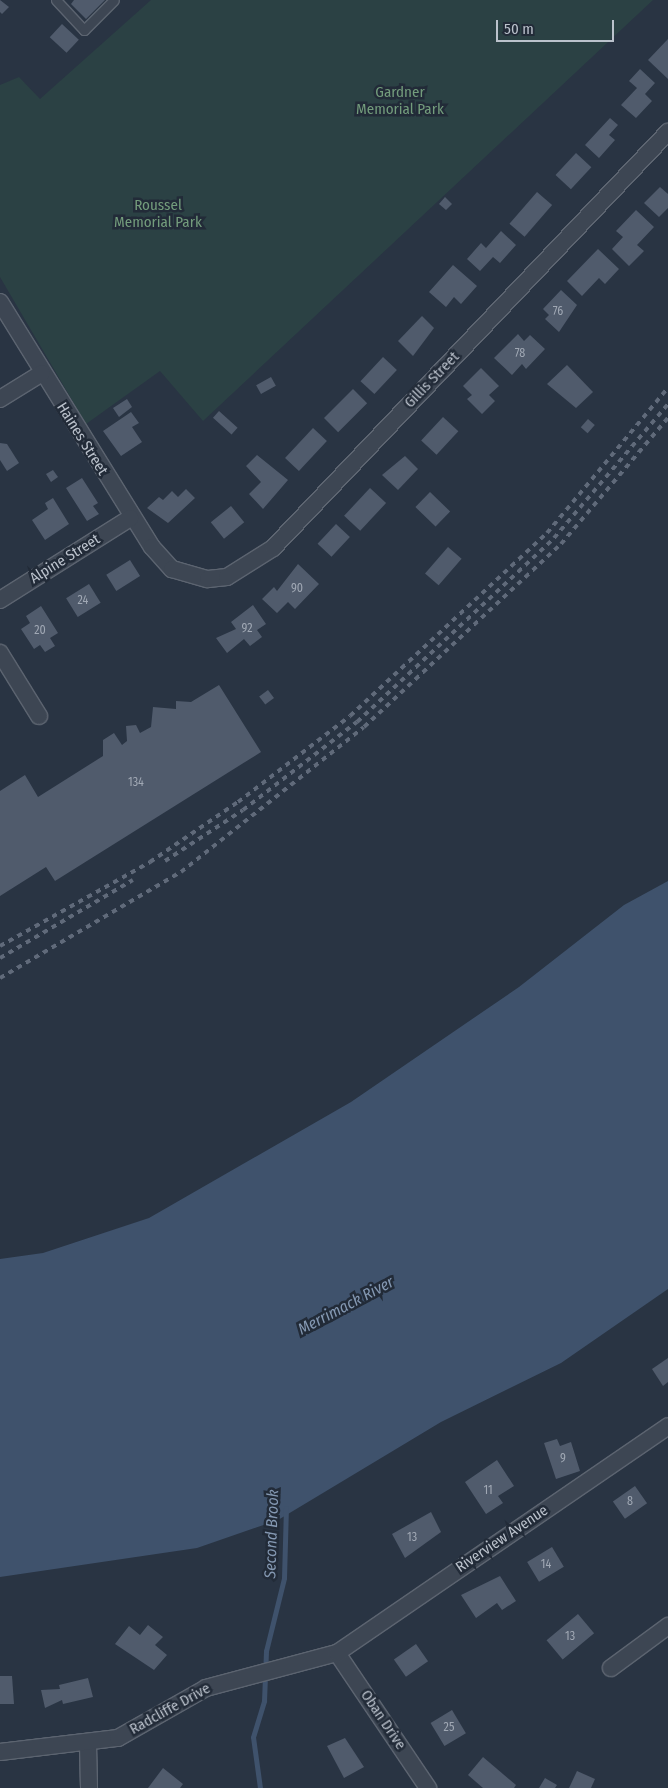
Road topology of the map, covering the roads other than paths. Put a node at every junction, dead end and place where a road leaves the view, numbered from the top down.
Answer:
1 (56, 0) edge
2 (114, 0) edge
3 (668, 132) edge
4 (0, 302) edge
5 (42, 374) junction
6 (0, 399) edge
7 (130, 518) junction
8 (172, 569) joint
9 (0, 600) edge
10 (0, 653) edge
11 (39, 716) dead end
12 (668, 1426) edge
13 (668, 1626) edge
14 (337, 1653) junction
15 (610, 1668) dead end
16 (88, 1744) junction
17 (0, 1752) edge
18 (89, 1788) edge
19 (428, 1788) edge

1 - 2 lane
3 - 8 street, Gillis Street
4 - 5 street, Haines Street
5 - 6 street
5 - 7 street, Haines Street
7 - 8 street, Haines Street
7 - 9 street, Alpine Street
10 - 11 street
12 - 14 street, Riverview Avenue
13 - 15 street
14 - 16 street, Radcliffe Drive
14 - 19 street, Oban Drive
16 - 17 street, Radcliffe Drive
16 - 18 street

